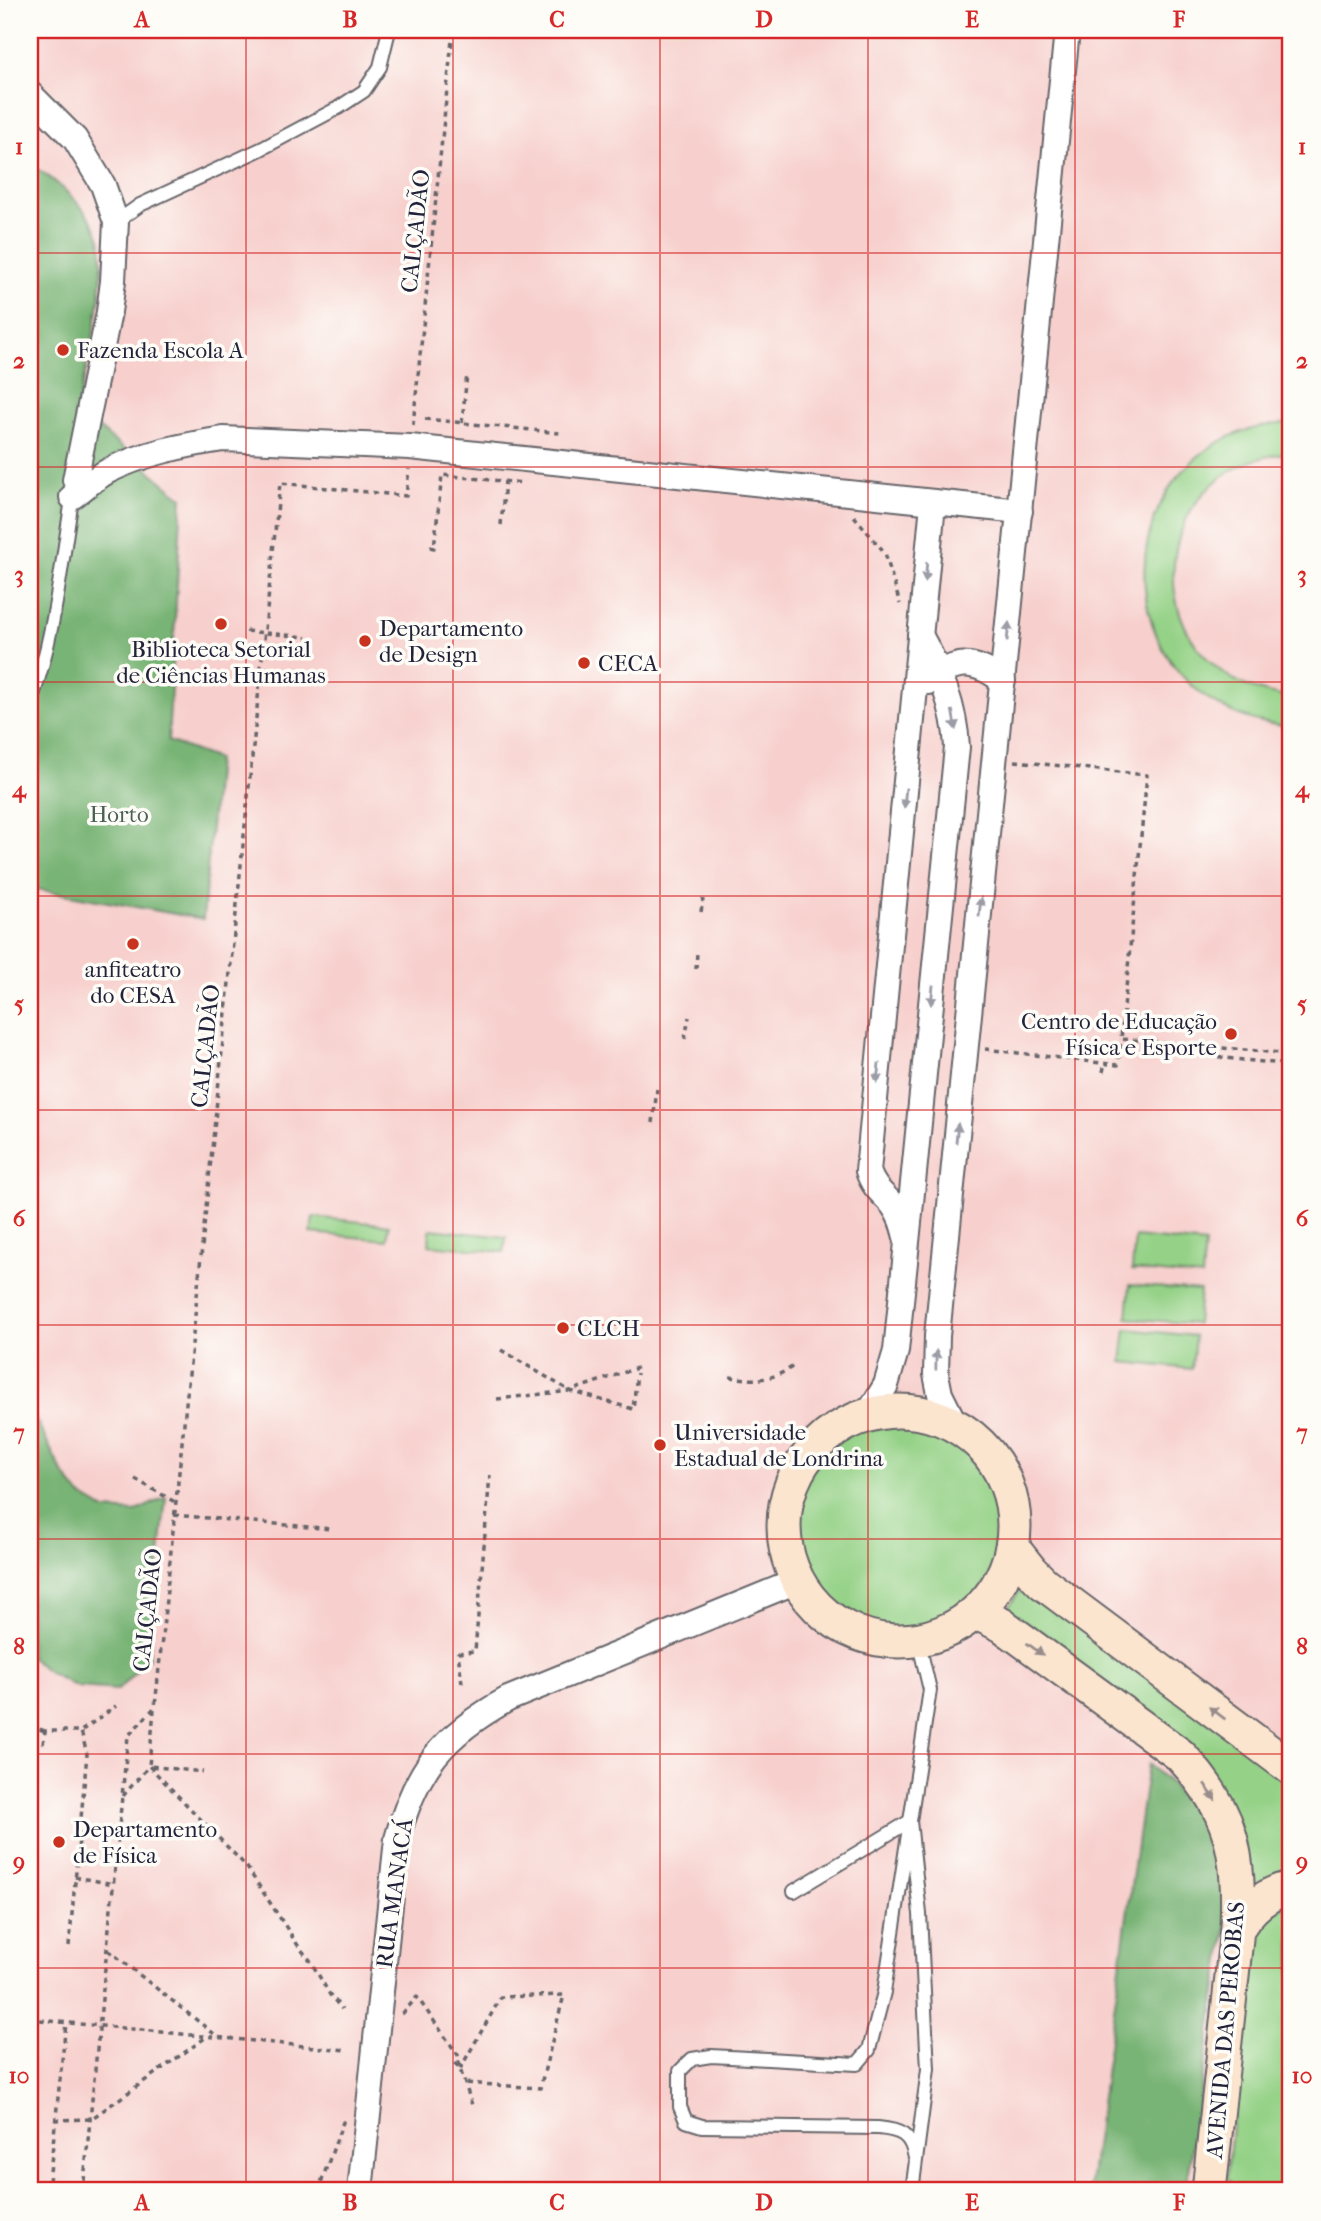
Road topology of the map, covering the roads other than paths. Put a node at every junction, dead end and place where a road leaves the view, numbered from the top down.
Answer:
1 (389, 30) edge
2 (1067, 30) edge
3 (30, 94) edge
4 (114, 215) junction
5 (74, 488) junction
6 (933, 504) junction
7 (1020, 512) junction
8 (920, 635) junction
9 (940, 672) junction
10 (1003, 681) junction
11 (914, 695) junction
12 (30, 704) edge
13 (907, 1242) junction
14 (869, 1414) junction
15 (955, 1424) junction
16 (1012, 1548) junction
17 (797, 1581) junction
18 (977, 1613) junction
19 (918, 1640) junction
20 (1291, 1768) edge
21 (910, 1821) junction
22 (1291, 1888) edge
23 (794, 1891) dead end
24 (1237, 1929) junction
25 (915, 2158) junction
26 (1214, 2183) edge
27 (360, 2191) edge
28 (912, 2191) edge

1 - 4 lane
2 - 7 street
3 - 4 street
4 - 5 street
5 - 6 street
5 - 12 lane
6 - 7 street
6 -> 8 street
10 -> 7 street
8 - 9 street
8 - 11 street
9 - 10 street
9 - 11 street
9 -> 13 street
15 -> 10 street
11 -> 13 street
13 - 14 street
14 - 15 street
14 - 17 street
15 - 16 street
16 - 18 street
20 -> 16 street
17 - 19 street
17 - 27 street, RUA MANACÁ
18 - 19 street
18 -> 24 street, AVENIDA DAS PEROBAS
19 - 21 lane
21 - 23 lane
21 - 25 lane
21 - 25 lane
22 - 24 street
24 - 26 street, AVENIDA DAS PEROBAS
25 - 28 lane

